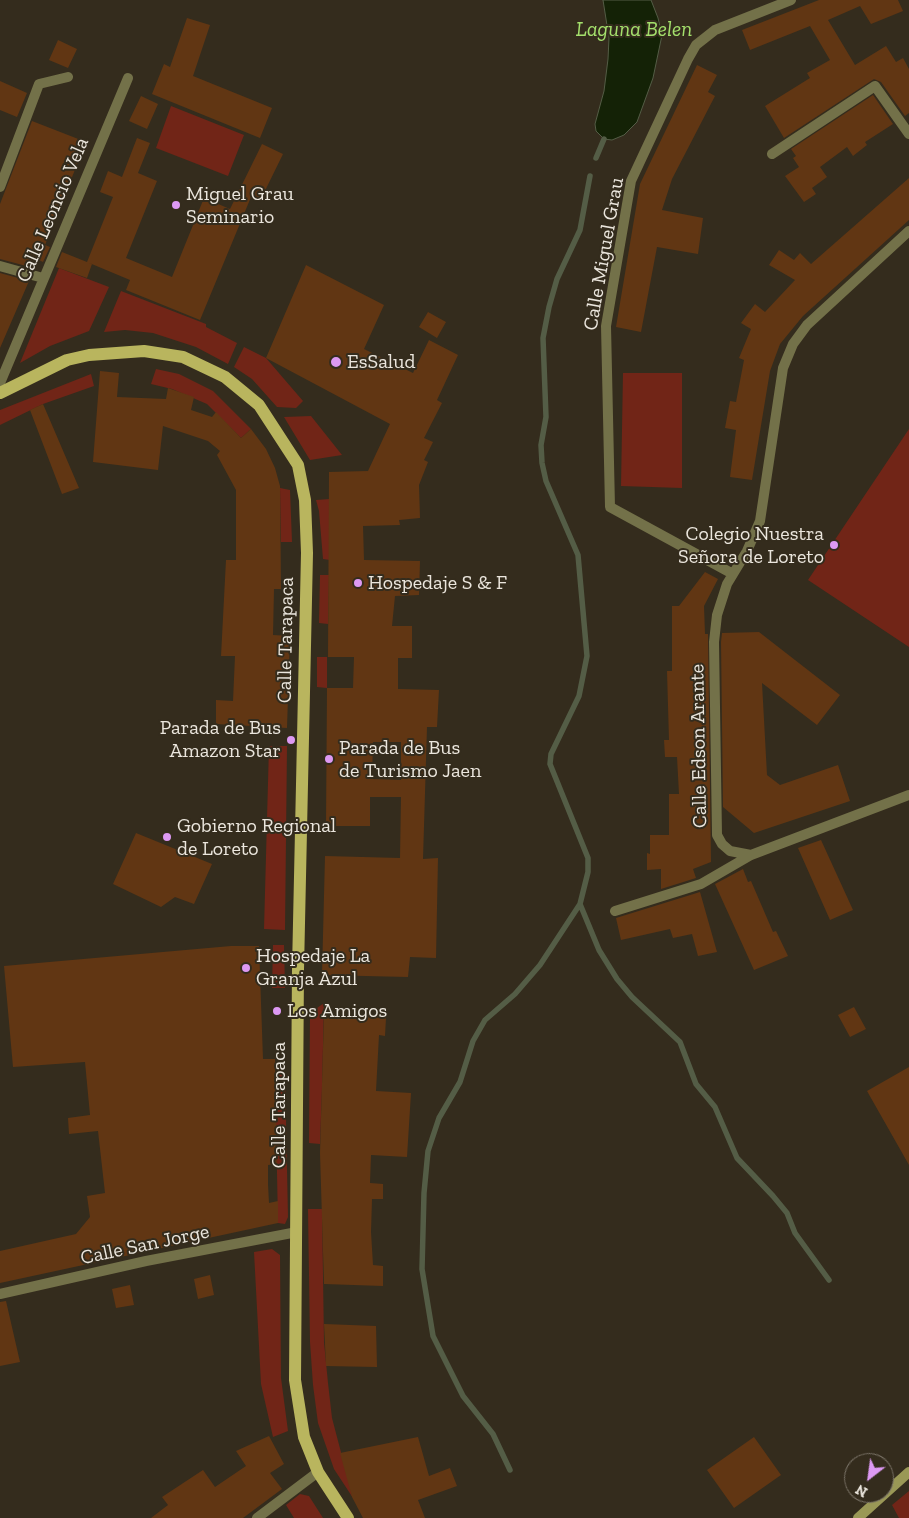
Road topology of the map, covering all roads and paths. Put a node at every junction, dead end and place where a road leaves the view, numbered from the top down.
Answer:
1 (791, 0) edge
2 (68, 77) dead end
3 (128, 78) dead end
4 (909, 134) edge
5 (772, 154) dead end
6 (0, 187) edge
7 (909, 231) edge
8 (0, 266) edge
9 (43, 278) junction
10 (0, 383) edge
11 (0, 393) edge
12 (733, 574) junction
13 (909, 796) edge
14 (751, 855) junction
15 (615, 911) dead end
16 (297, 1232) junction
17 (0, 1294) edge
18 (318, 1472) junction
19 (909, 1472) edge
20 (258, 1518) edge
21 (348, 1518) edge
22 (858, 1518) edge

1 - 12 street, Calle Miguel Grau
2 - 6 street
3 - 9 street, Calle Leoncio Vela
4 - 5 street
7 - 12 street, Calle Edson Arante
8 - 9 street
9 - 10 street, Calle Leoncio Vela
11 - 16 main road, Calle Tarapaca
12 - 14 street, Calle Edson Arante
13 - 14 street
14 - 15 street
16 - 17 street, Calle San Jorge
16 - 18 main road, Calle Tarapaca
18 - 20 street
18 - 21 main road, Calle Tarapaca
19 - 22 street

